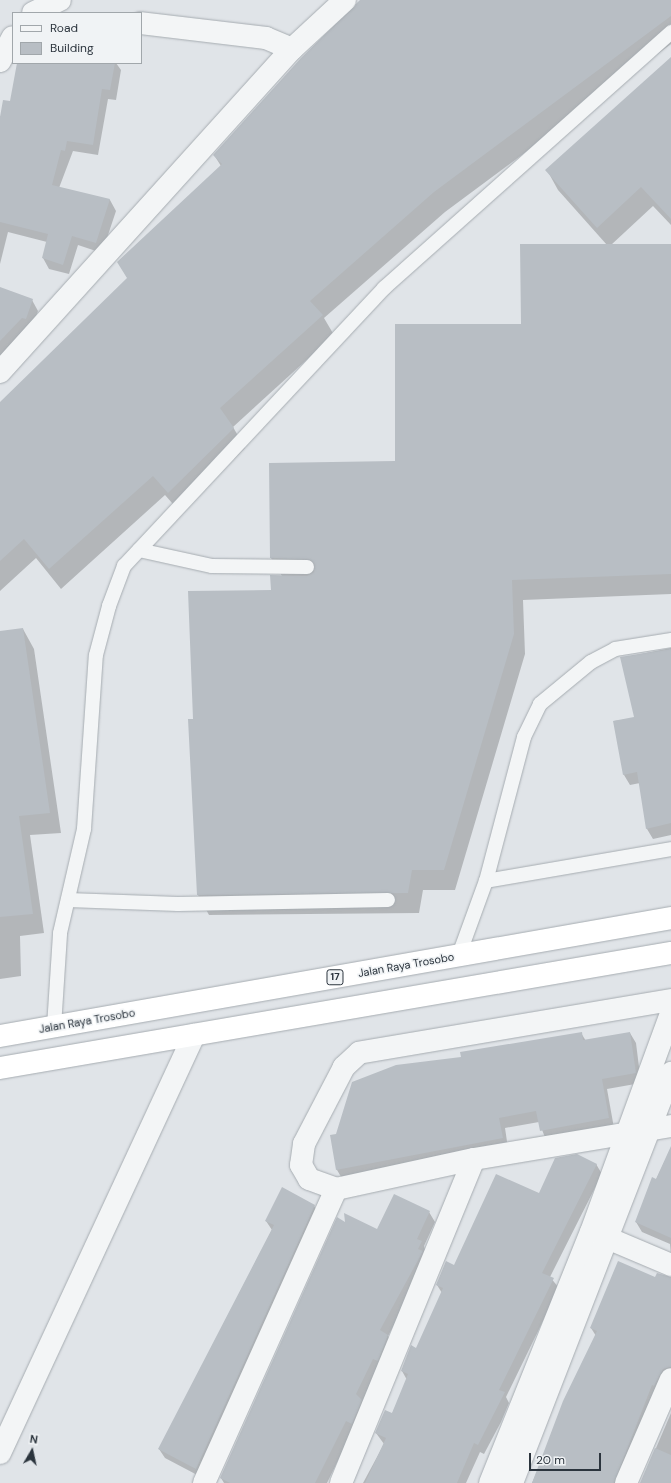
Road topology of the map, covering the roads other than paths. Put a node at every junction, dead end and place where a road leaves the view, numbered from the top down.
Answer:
1 (60, 0) edge
2 (345, 0) edge
3 (36, 9) edge
4 (142, 23) edge
5 (671, 32) edge
6 (12, 39) edge
7 (292, 49) junction
8 (0, 61) edge
9 (0, 372) edge
10 (139, 550) junction
11 (307, 567) dead end
12 (671, 640) edge
13 (671, 849) edge
14 (486, 880) junction
15 (68, 900) junction
16 (388, 900) dead end
17 (671, 918) edge
18 (671, 953) edge
19 (459, 955) junction
20 (671, 1000) edge
21 (671, 1013) edge
22 (54, 1027) junction
23 (194, 1035) junction
24 (0, 1036) edge
25 (0, 1068) edge
26 (671, 1073) edge
27 (671, 1126) edge
28 (648, 1130) junction
29 (626, 1133) junction
30 (474, 1159) junction
31 (336, 1189) junction
32 (599, 1235) junction
33 (671, 1265) edge
34 (671, 1379) edge
35 (528, 1412) junction
36 (0, 1453) edge
37 (204, 1483) edge
38 (341, 1483) edge
39 (490, 1483) edge
40 (512, 1483) edge
41 (626, 1483) edge

1 - 3 street
2 - 7 street
4 - 7 street
5 - 10 lane
6 - 8 street
7 - 9 street
10 - 11 lane
10 - 15 lane
12 - 14 lane
13 - 14 lane
14 - 19 lane
15 - 16 lane
15 - 22 lane
17 - 19 highway, Jalan Raya Trosobo / 17
18 - 23 highway
19 - 22 highway, Jalan Raya Trosobo / 17
20 - 31 street
21 - 29 street
22 - 24 highway, Jalan Raya Trosobo / 17
23 - 25 highway
23 - 36 street
26 - 28 street
27 - 28 street
28 - 29 street
28 - 32 street
29 - 30 street
29 - 32 street
30 - 31 street
30 - 38 street
31 - 37 street
32 - 33 street
32 - 35 street
34 - 41 street
35 - 39 street
35 - 40 street

